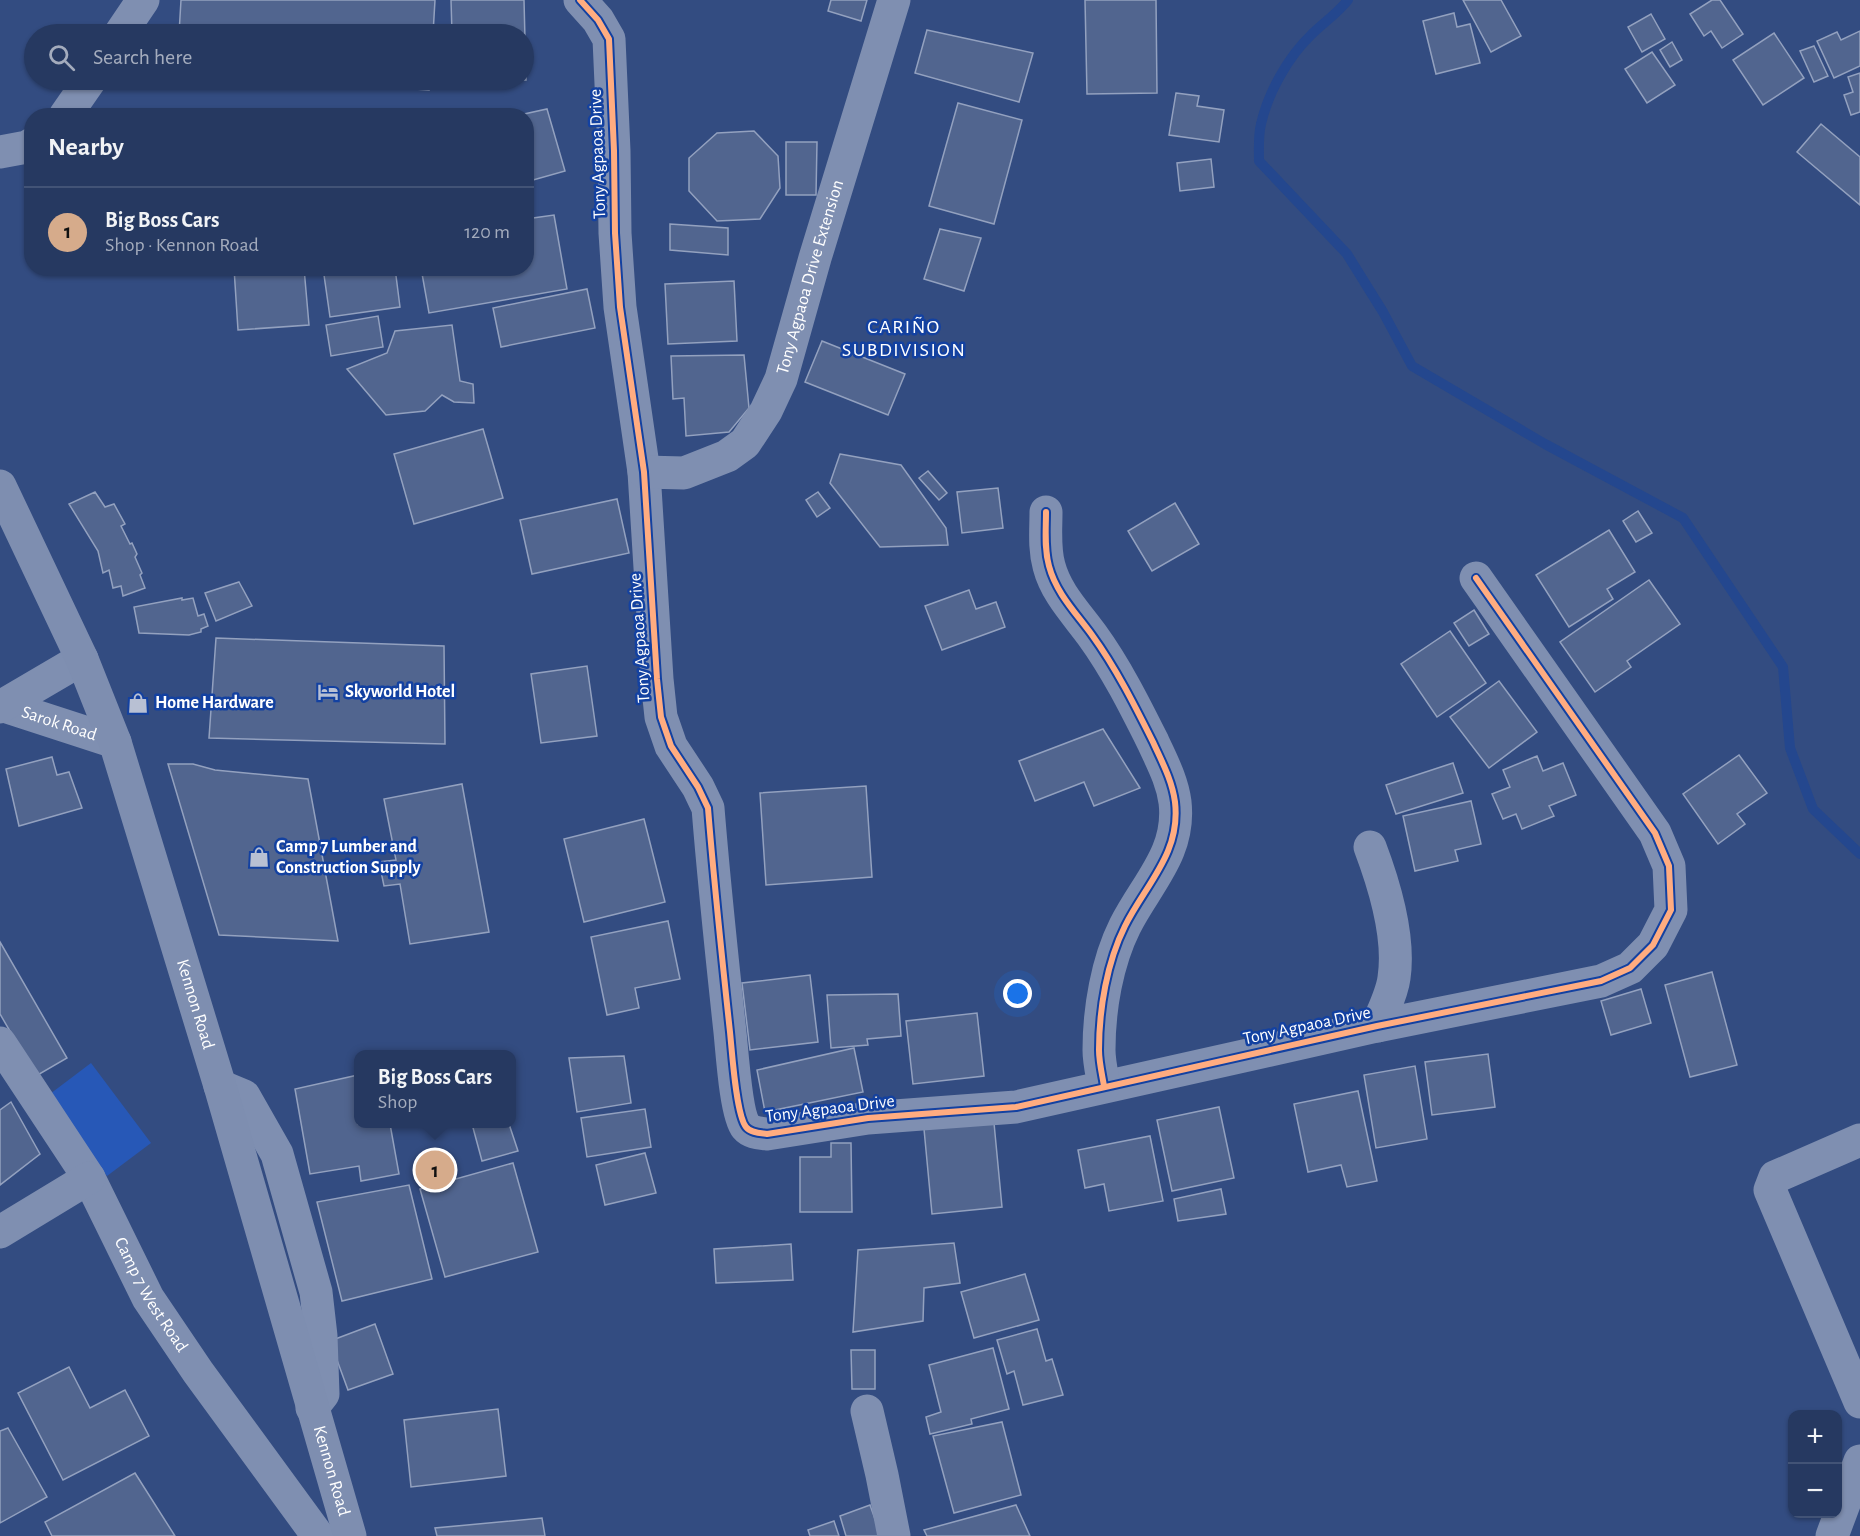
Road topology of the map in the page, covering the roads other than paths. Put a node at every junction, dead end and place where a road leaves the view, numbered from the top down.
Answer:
1 (143, 0) edge
2 (580, 0) edge
3 (894, 0) edge
4 (127, 24) edge
5 (83, 90) edge
6 (71, 108) edge
7 (24, 148) edge
8 (0, 153) edge
9 (644, 472) junction
10 (0, 486) edge
11 (1046, 512) dead end
12 (1476, 578) dead end
13 (82, 659) junction
14 (2, 707) edge
15 (116, 742) junction
16 (1370, 847) dead end
17 (1377, 1026) junction
18 (0, 1043) edge
19 (1104, 1086) junction
20 (1860, 1140) edge
21 (89, 1178) junction
22 (0, 1232) edge
23 (1860, 1402) edge
24 (867, 1411) dead end
25 (1860, 1461) edge
26 (318, 1536) edge
27 (350, 1536) edge
28 (894, 1536) edge
29 (1832, 1536) edge

1 - 4 street
2 - 9 street, Tony Agpaoa Drive
3 - 9 street, Tony Agpaoa Drive Extension
5 - 6 street
7 - 8 street
9 - 19 street, Tony Agpaoa Drive
10 - 13 highway, Kennon Road
11 - 19 street
12 - 17 street, Tony Agpaoa Drive
13 - 14 street, Sarok Road
13 - 15 highway, Kennon Road
14 - 15 street, Sarok Road
15 - 27 highway, Kennon Road
16 - 17 street
17 - 19 street, Tony Agpaoa Drive
18 - 21 street, Camp 7 West Road
20 - 23 street
21 - 22 street
21 - 26 street, Camp 7 West Road
24 - 28 street
25 - 29 street

